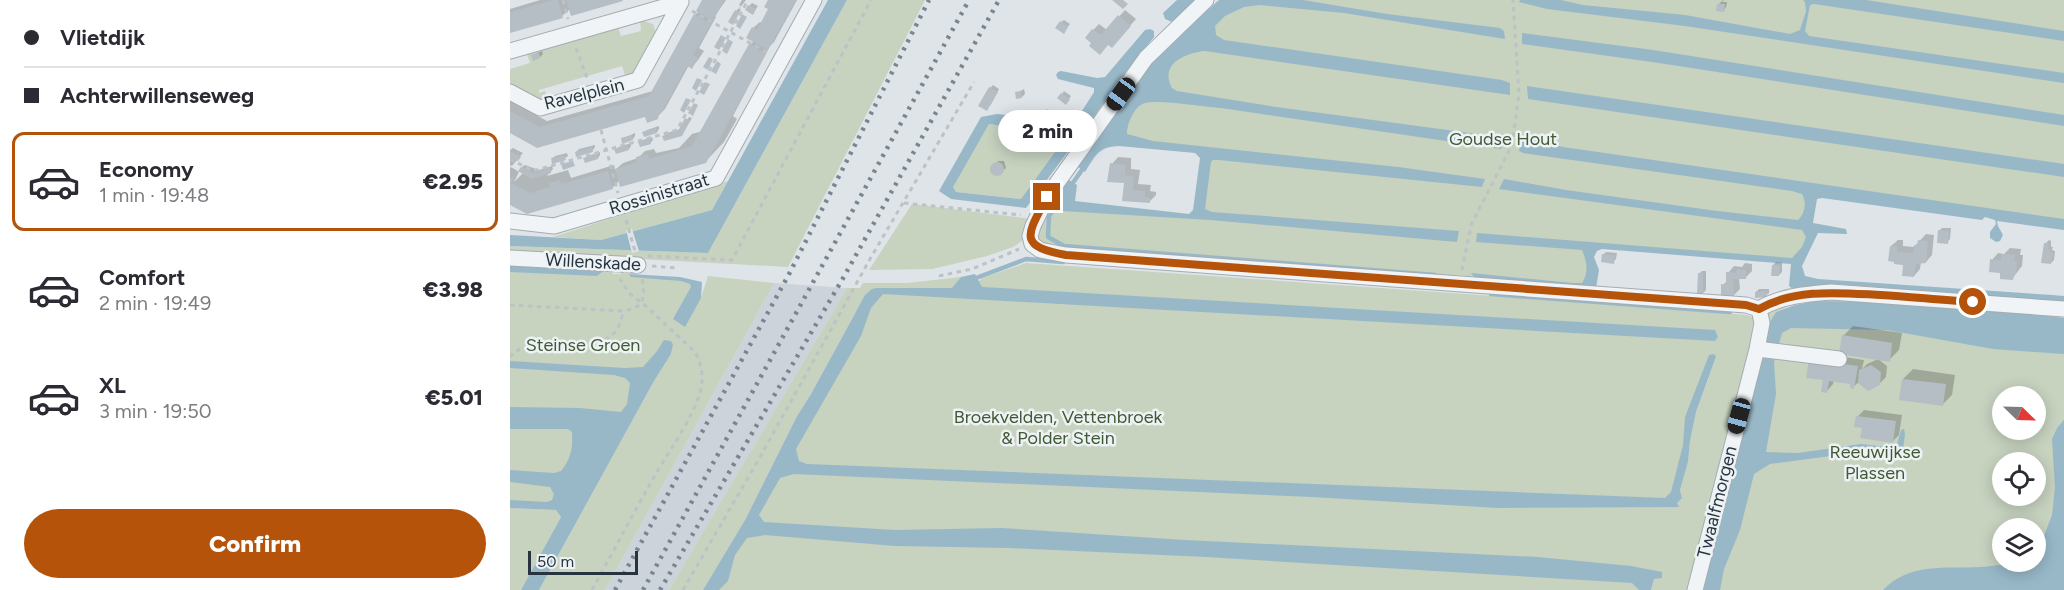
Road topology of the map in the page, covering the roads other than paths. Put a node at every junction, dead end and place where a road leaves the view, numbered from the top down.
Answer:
1 (814, 0) edge
2 (1206, 0) edge
3 (681, 2) edge
4 (648, 12) junction
5 (666, 28) junction
6 (510, 51) edge
7 (510, 92) edge
8 (510, 221) edge
9 (510, 258) edge
10 (638, 263) road end
11 (1759, 309) junction
12 (2064, 309) edge
13 (1759, 349) junction
14 (1839, 359) dead end
15 (1695, 590) edge

1 - 8 street, Rossinistraat
2 - 11 street
3 - 4 street
3 - 5 street, Ravelplein
4 - 5 street
4 - 6 street
5 - 7 street, Ravelplein
9 - 10 street, Willenskade
11 - 12 street
11 - 13 street, Twaalfmorgen
13 - 14 street
13 - 15 street, Twaalfmorgen

